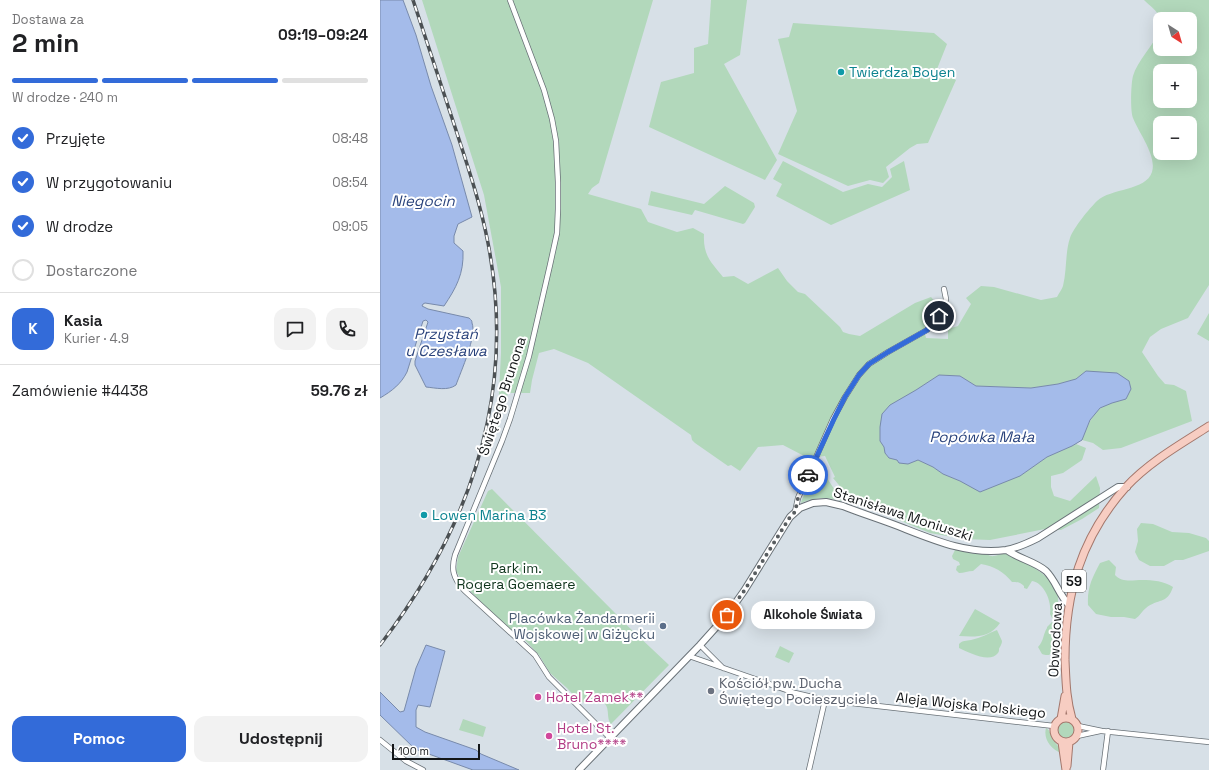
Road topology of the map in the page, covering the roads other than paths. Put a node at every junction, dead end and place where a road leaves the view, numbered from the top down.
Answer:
1 (510, 0) edge
2 (944, 289) dead end
3 (944, 304) tunnel mouth
4 (939, 316) tunnel mouth
5 (1209, 426) edge
6 (1127, 487) junction
7 (795, 512) junction
8 (1007, 550) junction
9 (1069, 605) junction
10 (700, 645) junction
11 (689, 656) junction
12 (723, 668) junction
13 (1066, 690) junction
14 (825, 700) junction
15 (1061, 719) junction
16 (1072, 719) junction
17 (1054, 726) junction
18 (1078, 726) junction
19 (1102, 731) junction
20 (1108, 731) junction
21 (1077, 736) junction
22 (610, 738) junction
23 (380, 740) edge
24 (1062, 742) junction
25 (1069, 742) junction
26 (1209, 742) edge
27 (423, 770) edge
28 (580, 770) edge
29 (809, 770) edge
30 (1066, 770) edge
31 (1103, 770) edge

1 - 22 street, Świętego Brunona
2 - 3 street
4 - 7 street
5 - 6 main road, Stanisława Moniuszki / 59
6 - 8 street, Stanisława Moniuszki
6 - 9 main road, Obwodowa / 59
7 - 8 street, Stanisława Moniuszki
7 - 10 street, Stanisława Moniuszki
8 - 9 street
9 - 13 main road, Obwodowa / 59
10 - 11 street, Stanisława Moniuszki
10 - 12 street, Aleja Wojska Polskiego
11 - 12 street, Aleja Wojska Polskiego
11 - 22 street, Stanisława Moniuszki
12 - 14 street, Aleja Wojska Polskiego
13 - 15 main road, Obwodowa / 59
13 - 16 main road, Obwodowa / 59
14 - 17 street, Aleja Wojska Polskiego
14 - 29 street
15 - 16 main road
15 - 17 main road
16 - 18 main road
17 - 24 main road
18 - 19 street
18 - 21 main road
19 - 20 street
19 - 21 street
20 - 26 street
20 - 31 street
21 - 25 main road
22 - 28 street, Stanisława Moniuszki
23 - 27 street
24 - 25 main road
24 - 30 main road
25 - 30 main road

